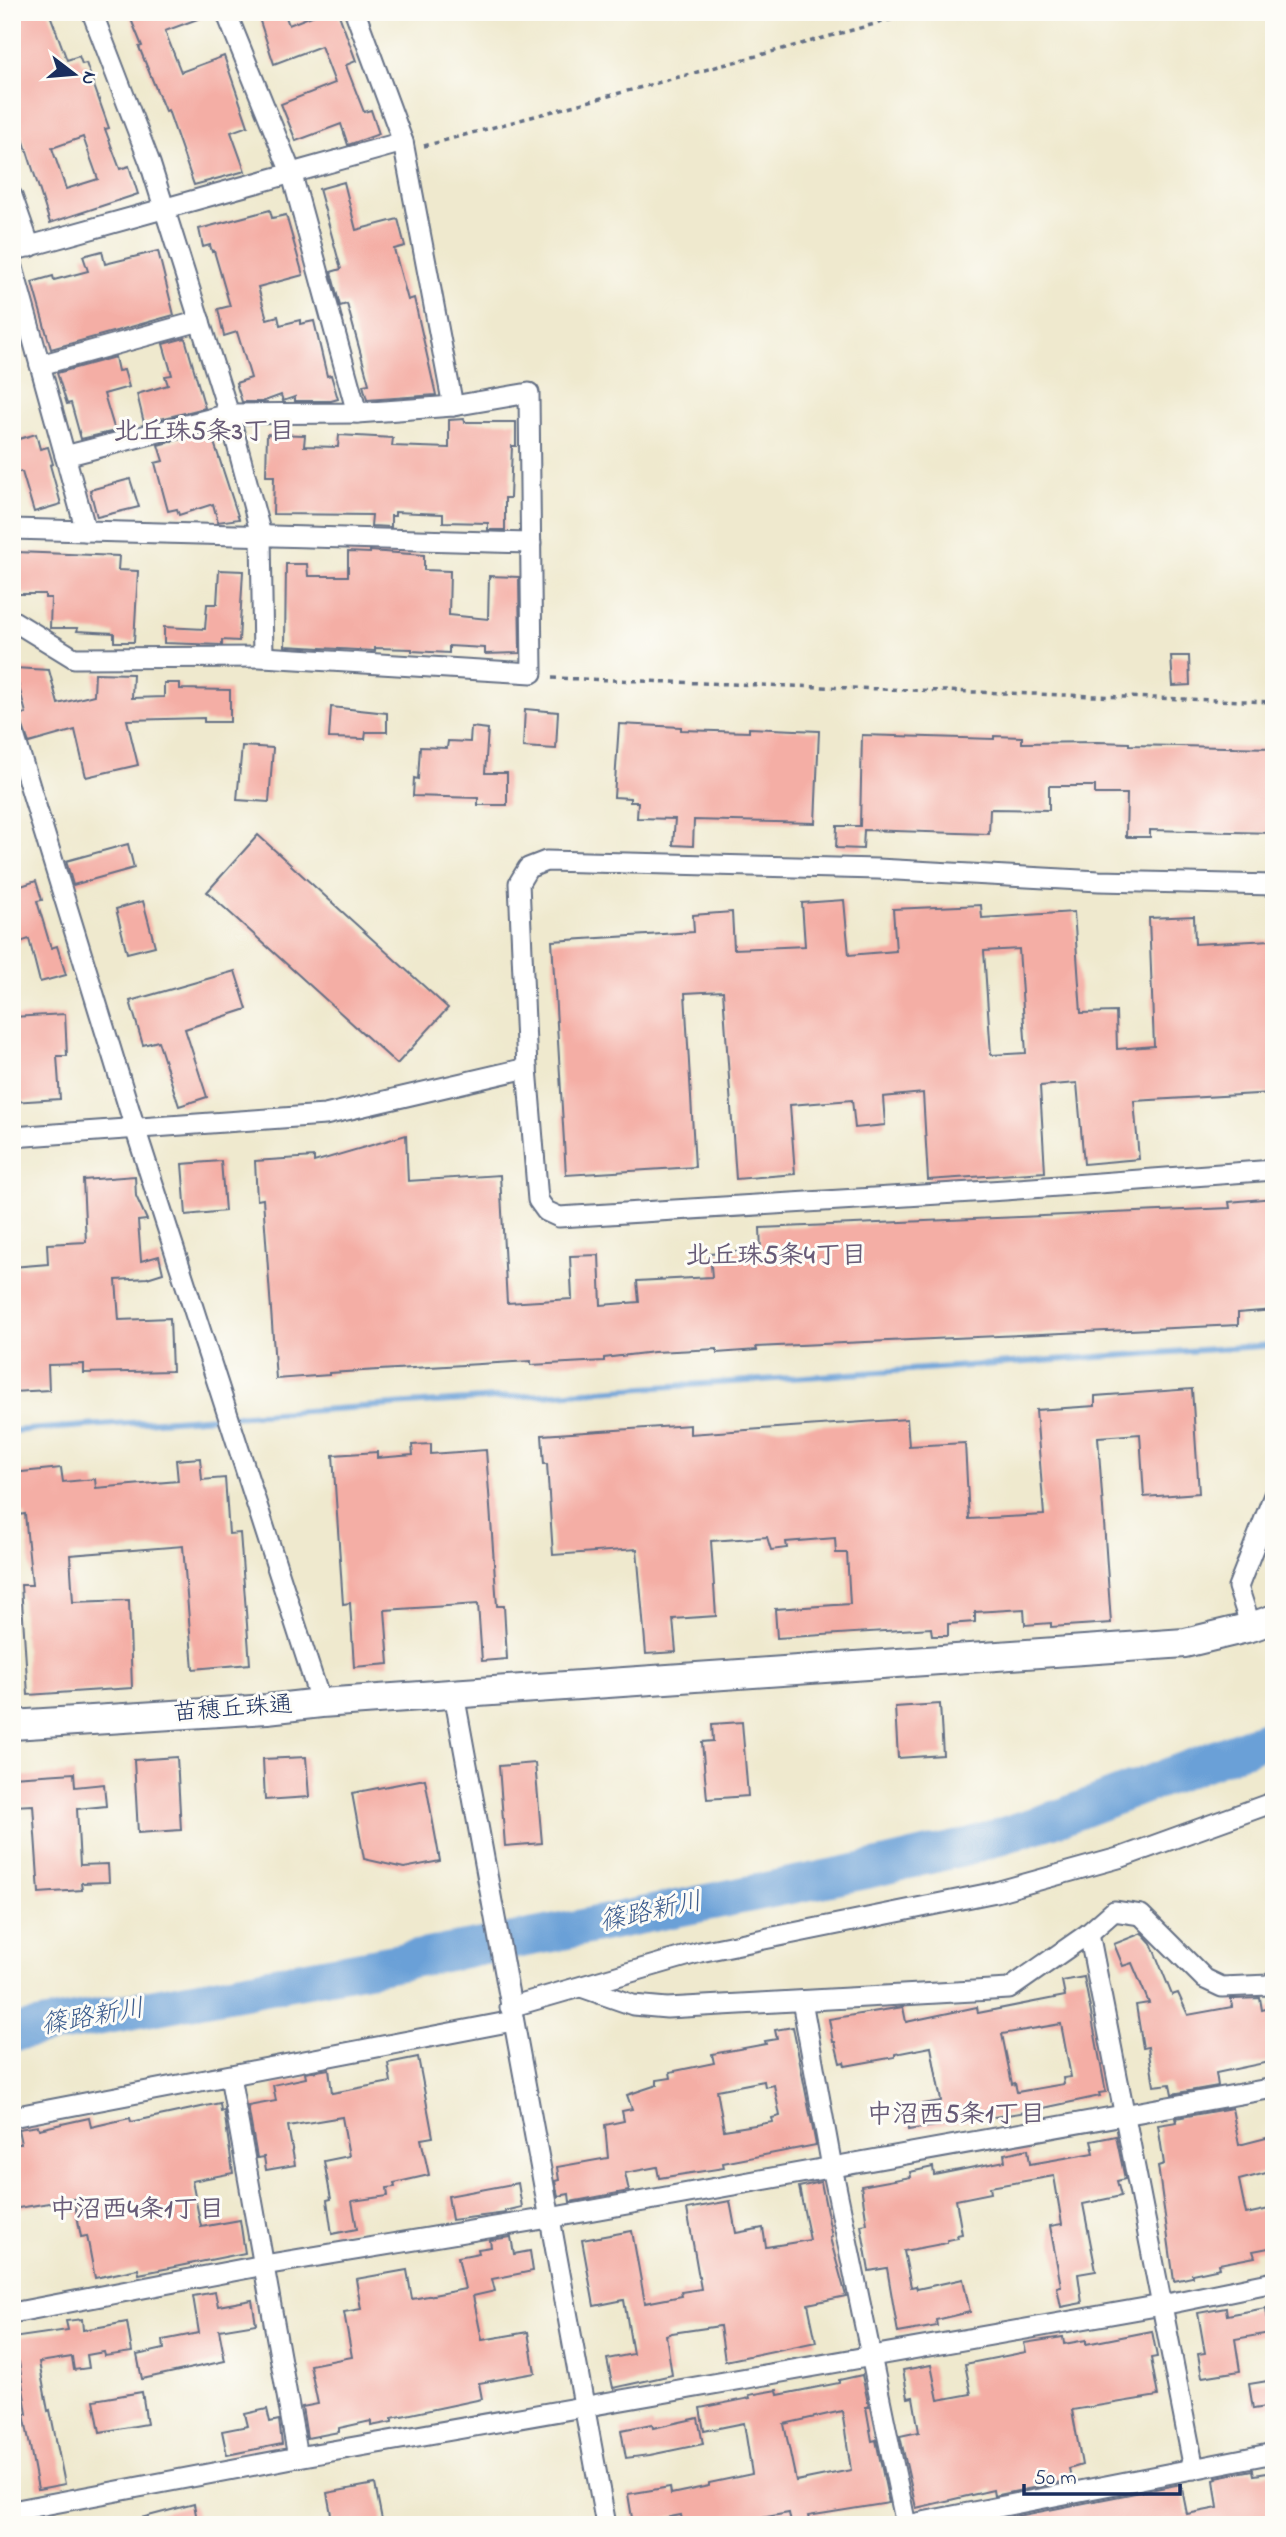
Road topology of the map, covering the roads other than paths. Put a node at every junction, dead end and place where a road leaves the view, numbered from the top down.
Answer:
1 (92, 12) edge
2 (226, 12) edge
3 (355, 12) edge
4 (404, 147) junction
5 (292, 175) junction
6 (12, 196) edge
7 (165, 209) junction
8 (21, 249) edge
9 (12, 264) edge
10 (200, 321) junction
11 (40, 365) junction
12 (453, 406) junction
13 (357, 412) junction
14 (229, 414) junction
15 (65, 456) junction
16 (12, 529) edge
17 (86, 531) junction
18 (261, 535) junction
19 (531, 543) junction
20 (12, 620) edge
21 (263, 657) junction
22 (12, 728) edge
23 (1274, 885) edge
24 (527, 1068) junction
25 (135, 1128) junction
26 (12, 1137) edge
27 (1274, 1170) edge
28 (1274, 1495) edge
29 (1263, 1623) edge
30 (454, 1694) junction
31 (321, 1703) junction
32 (12, 1725) edge
33 (1274, 1802) edge
34 (1089, 1933) junction
35 (1274, 1981) edge
36 (581, 1987) junction
37 (802, 2001) junction
38 (510, 2005) junction
39 (230, 2076) junction
40 (1274, 2088) edge
41 (1125, 2115) junction
42 (12, 2117) edge
43 (832, 2167) junction
44 (549, 2218) junction
45 (264, 2265) junction
46 (1274, 2282) edge
47 (1162, 2305) junction
48 (12, 2313) edge
49 (870, 2357) junction
50 (584, 2406) junction
51 (1274, 2453) edge
52 (298, 2457) junction
53 (1194, 2469) junction
54 (13, 2509) edge
55 (606, 2525) edge
56 (906, 2525) edge

1 - 7 street
2 - 5 street
3 - 4 street
4 - 5 street
4 - 12 street
5 - 7 street
5 - 13 street
6 - 8 street
7 - 8 street
7 - 10 street
9 - 11 street
10 - 11 street
10 - 14 street
11 - 15 street
12 - 13 street
12 - 19 street
13 - 14 street
14 - 15 street
14 - 18 street
15 - 17 street
16 - 17 street
17 - 18 street
18 - 19 street
18 - 21 street
19 - 21 street
20 - 21 street
22 - 25 street
23 - 24 street
24 - 25 street
24 - 27 street
25 - 26 street
25 - 31 street
28 - 29 street
29 - 30 street, 苗穂丘珠通
30 - 31 street, 苗穂丘珠通
30 - 38 street
31 - 32 street, 苗穂丘珠通
33 - 36 street
34 - 35 street
34 - 37 street
34 - 41 street
36 - 37 street
36 - 38 street
37 - 43 street
38 - 39 street
38 - 44 street
39 - 42 street
39 - 45 street
40 - 41 street
41 - 43 street
41 - 47 street
43 - 44 street
43 - 49 street
44 - 45 street
44 - 50 street
45 - 48 street
45 - 52 street
46 - 47 street
47 - 49 street
47 - 53 street
49 - 50 street
49 - 56 street
50 - 52 street
50 - 55 street
51 - 53 street
52 - 54 street
53 - 56 street

